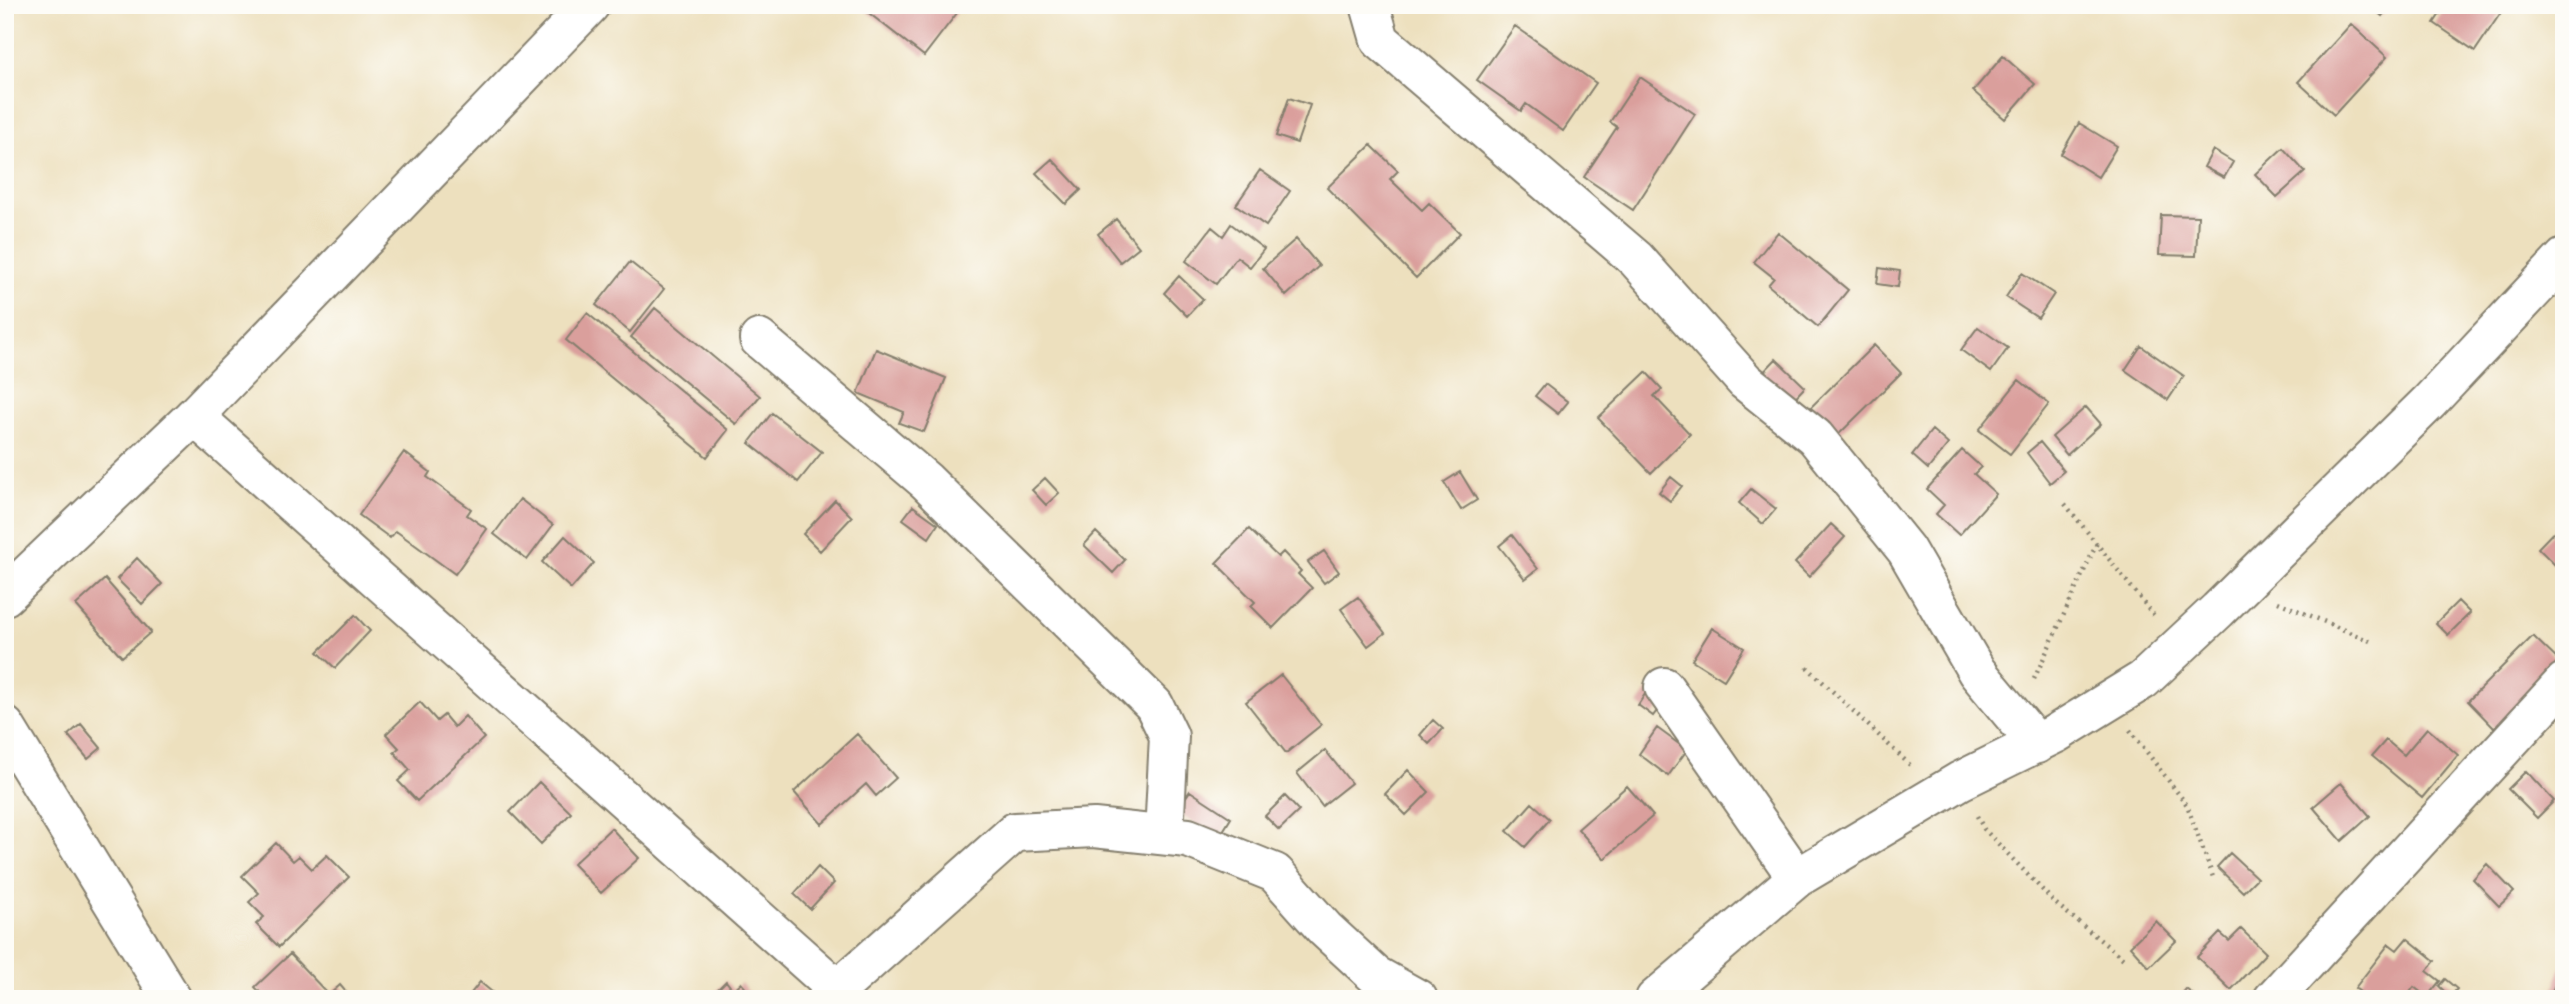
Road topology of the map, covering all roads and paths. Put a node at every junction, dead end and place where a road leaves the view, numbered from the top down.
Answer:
1 (590, 5) edge
2 (1370, 5) edge
3 (2564, 258) edge
4 (759, 339) dead end
5 (194, 416) junction
6 (2065, 505) dead end
7 (2096, 543) junction
8 (2242, 586) junction
9 (5, 596) edge
10 (2370, 641) dead end
11 (2179, 646) junction
12 (1807, 667) dead end
13 (2564, 682) edge
14 (1664, 687) dead end
15 (2108, 702) junction
16 (5, 726) edge
17 (2028, 733) junction
18 (1949, 786) junction
19 (1164, 835) junction
20 (2213, 877) dead end
21 (1797, 878) junction
22 (2126, 961) dead end
23 (832, 994) edge
24 (172, 999) edge
25 (1418, 999) edge
26 (1655, 999) edge
27 (2273, 999) edge

1 - 5 street
2 - 17 street
3 - 8 street
4 - 19 street
5 - 9 street
5 - 23 street
6 - 7 path
7 - 11 path
7 - 17 path
8 - 10 path
8 - 11 street
11 - 15 street
12 - 18 path
13 - 27 street
14 - 21 street
15 - 17 street
15 - 20 path
16 - 24 street
17 - 18 street
18 - 21 street
18 - 22 path
19 - 23 street
19 - 25 street
21 - 26 street

